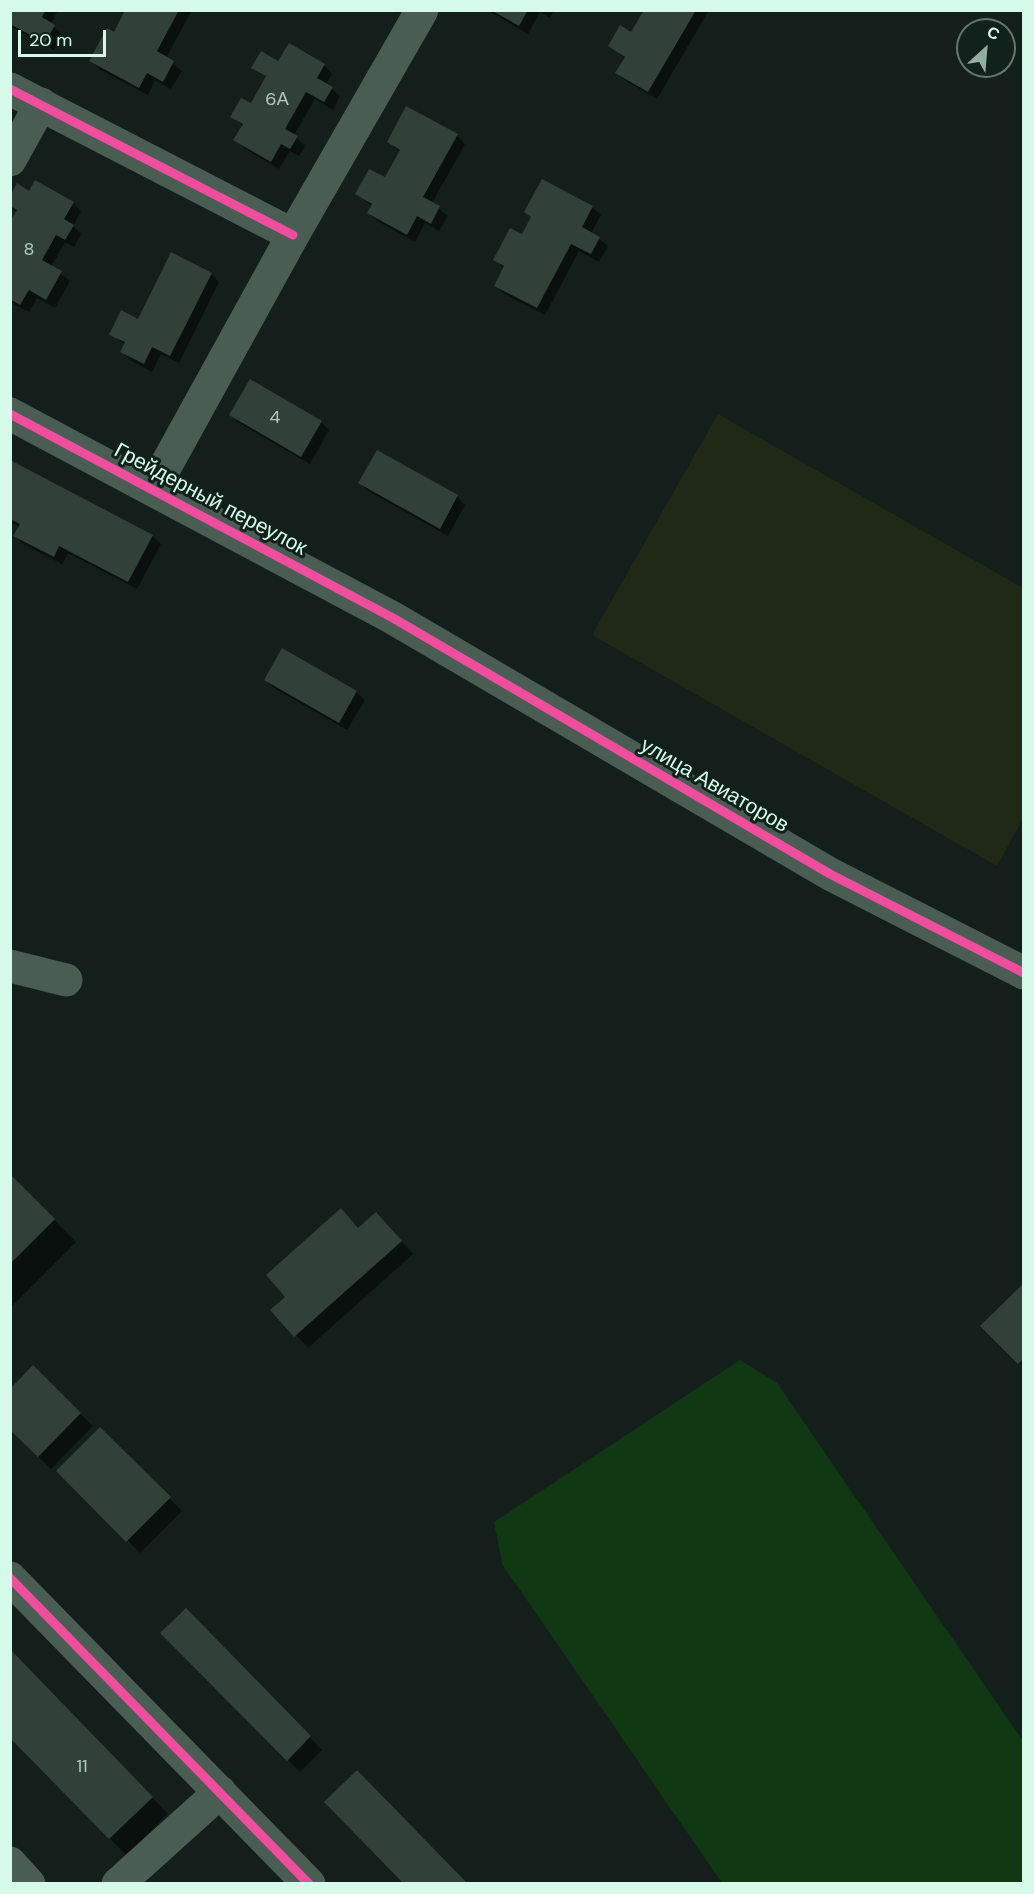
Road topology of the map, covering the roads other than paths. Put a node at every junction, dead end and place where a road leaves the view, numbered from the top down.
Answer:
1 (422, 10) edge
2 (10, 89) edge
3 (41, 104) junction
4 (10, 160) edge
5 (293, 235) junction
6 (10, 414) edge
7 (153, 489) junction
8 (393, 618) joint
9 (10, 966) edge
10 (1023, 974) edge
11 (66, 980) dead end
12 (10, 1578) edge
13 (220, 1792) junction
14 (10, 1863) edge
15 (121, 1883) edge
16 (29, 1884) edge
17 (309, 1884) edge

1 - 5 street
2 - 3 street
3 - 4 street
3 - 5 street
5 - 7 street
6 - 7 street, Грейдерный переулок
7 - 8 street, Грейдерный переулок
8 - 10 street, улица Авиаторов
9 - 11 street
12 - 13 street
13 - 15 street
13 - 17 street
14 - 16 street

